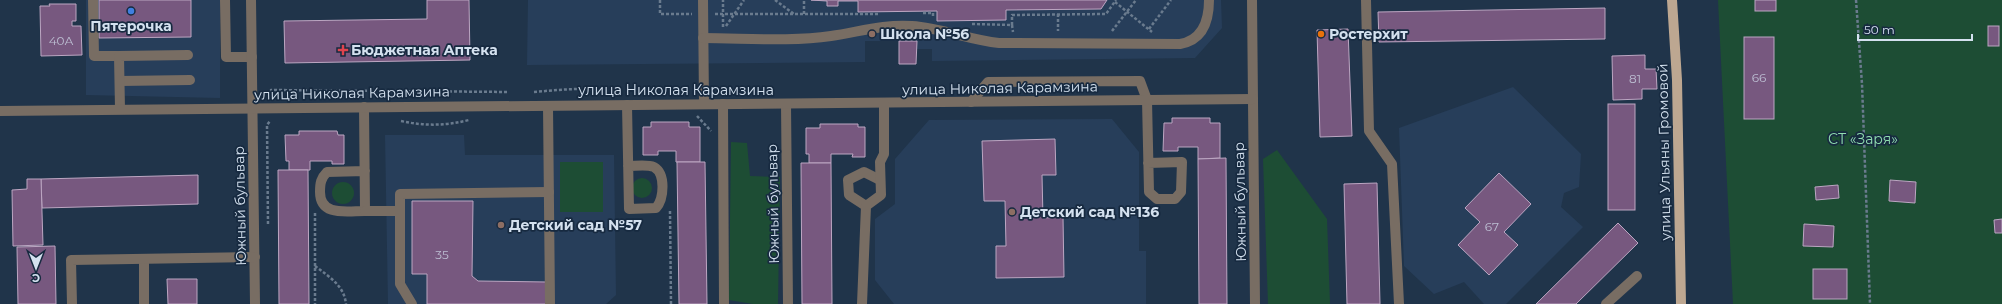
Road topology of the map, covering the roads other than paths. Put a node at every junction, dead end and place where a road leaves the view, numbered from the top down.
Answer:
1 (93, 0) edge
2 (225, 0) edge
3 (251, 0) edge
4 (703, 0) edge
5 (1209, 0) edge
6 (1252, 0) edge
7 (1366, 0) edge
8 (1672, 0) edge
9 (703, 38) junction
10 (188, 55) dead end
11 (119, 56) junction
12 (252, 57) junction
13 (190, 80) dead end
14 (120, 81) junction
15 (1252, 99) junction
16 (1147, 100) junction
17 (971, 102) junction
18 (884, 103) junction
19 (627, 104) junction
20 (704, 104) junction
21 (723, 104) junction
22 (786, 104) junction
23 (548, 106) junction
24 (364, 107) junction
25 (253, 108) junction
26 (120, 109) junction
27 (0, 111) edge
28 (1148, 163) junction
29 (628, 166) junction
30 (365, 171) junction
31 (880, 180) junction
32 (549, 192) junction
33 (866, 206) junction
34 (365, 212) junction
35 (400, 212) junction
36 (255, 257) junction
37 (144, 259) junction
38 (1637, 276) dead end
39 (72, 304) edge
40 (144, 304) edge
41 (255, 304) edge
42 (412, 304) edge
43 (550, 304) edge
44 (724, 304) edge
45 (788, 304) edge
46 (862, 304) edge
47 (1255, 304) edge
48 (1399, 304) edge
49 (1606, 304) edge
50 (1681, 304) edge

1 - 11 street
2 - 12 street
3 - 12 street, Южный бульвар
4 - 9 street
5 - 9 street
6 - 15 street
7 - 48 street
8 - 50 main road, улица Ульяны Громовой
9 - 20 street
10 - 11 street
11 - 14 street
12 - 25 street, Южный бульвар
13 - 14 street
14 - 26 street
15 - 16 street, улица Николая Карамзина
15 - 47 street, Южный бульвар
16 - 17 street, улица Николая Карамзина
16 - 17 street
16 - 28 street
17 - 18 street, улица Николая Карамзина
18 - 22 street, улица Николая Карамзина
18 - 31 street
19 - 20 street, улица Николая Карамзина
19 - 23 street, улица Николая Карамзина
19 - 29 street
20 - 21 street, улица Николая Карамзина
21 - 22 street, улица Николая Карамзина
21 - 44 street
22 - 45 street, Южный бульвар
23 - 24 street, улица Николая Карамзина
23 - 32 street
24 - 25 street, улица Николая Карамзина
24 - 30 street
25 - 26 street, улица Николая Карамзина
25 - 36 street, Южный бульвар
26 - 27 street, улица Николая Карамзина
28 - 28 street
29 - 29 street
30 - 34 street
30 - 34 street
31 - 33 street
31 - 33 street
32 - 35 street
32 - 43 street
33 - 46 street
34 - 35 street
35 - 42 street
36 - 37 street
36 - 41 street, Южный бульвар
37 - 39 street
37 - 40 street
38 - 49 street

